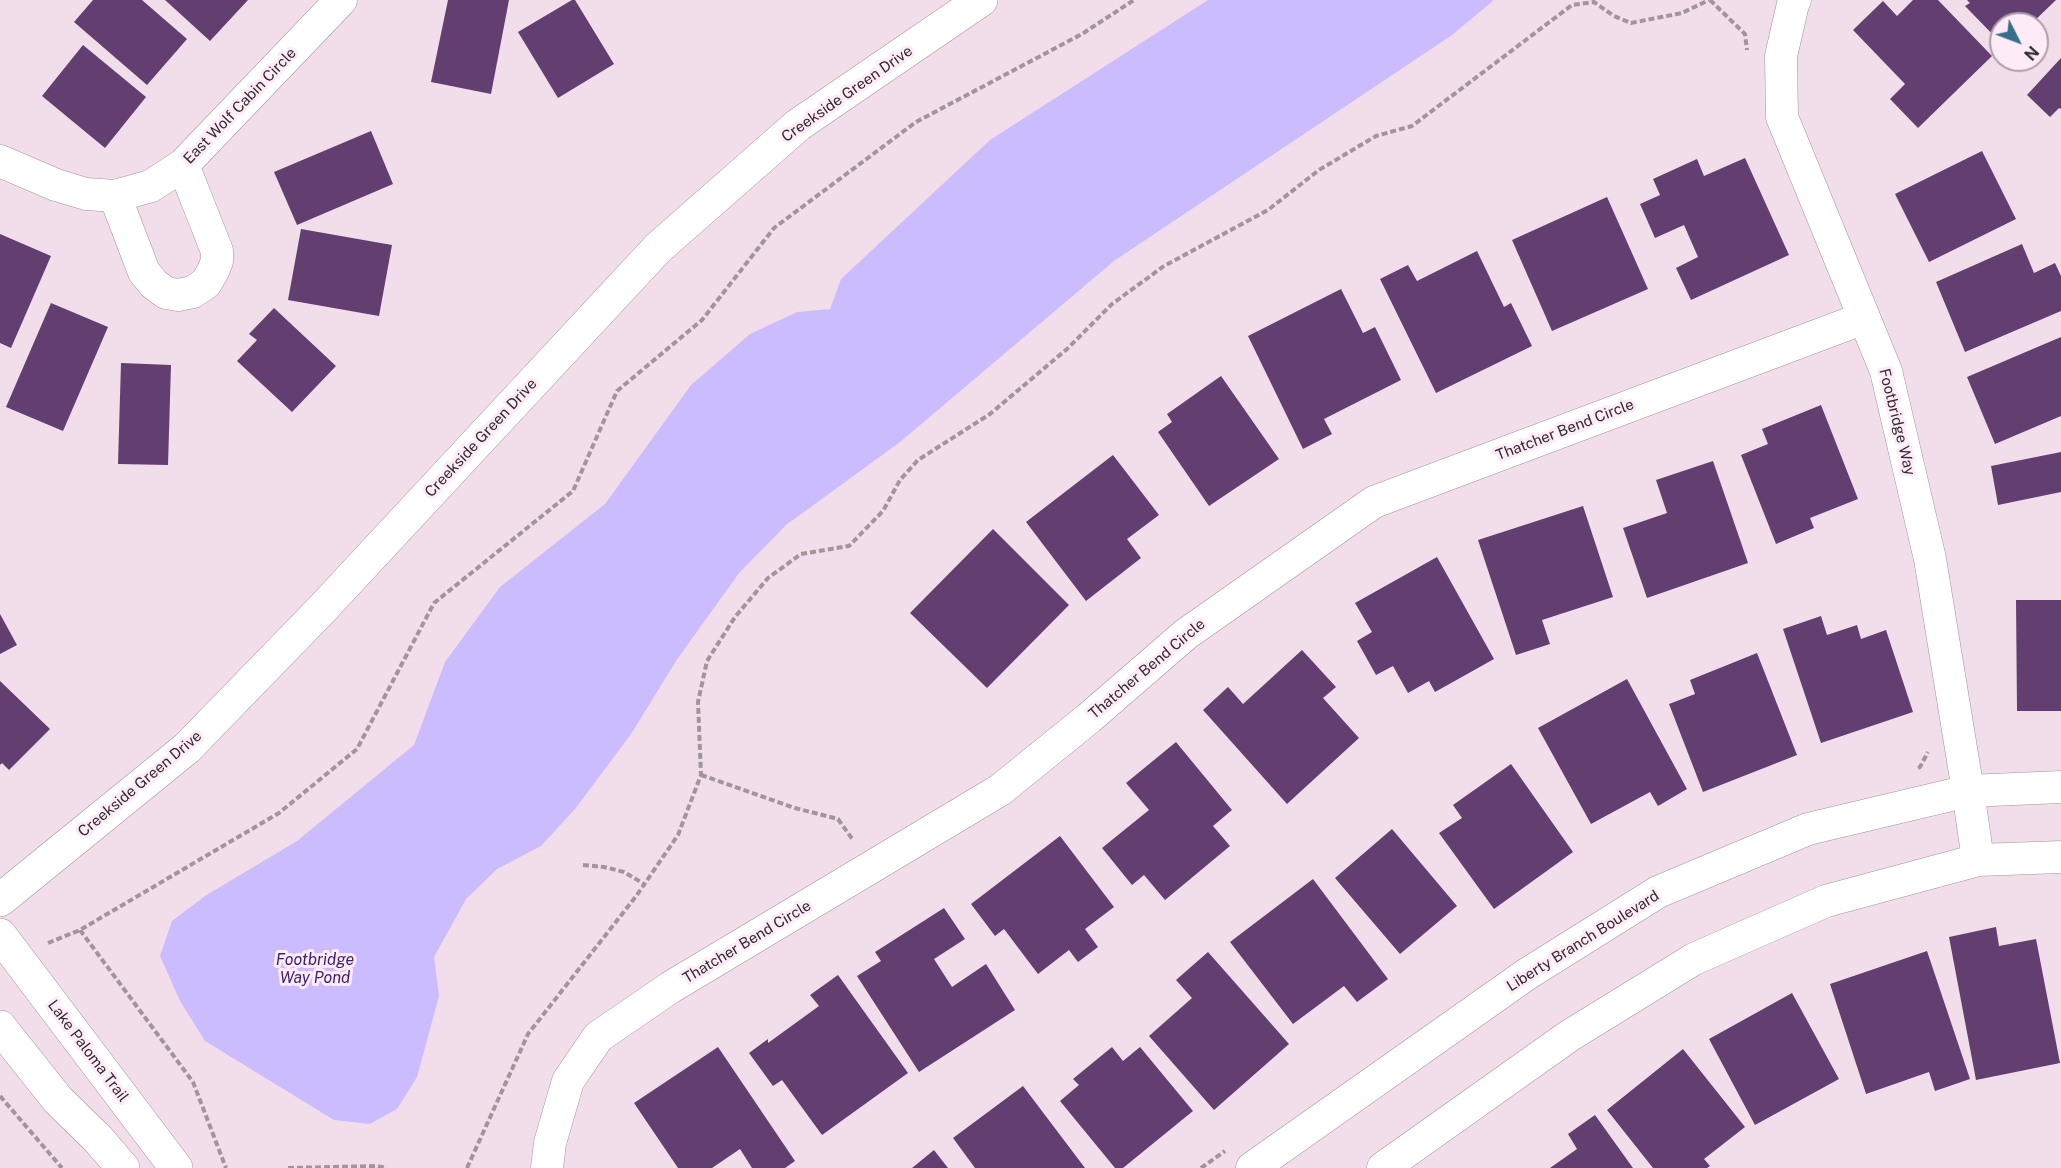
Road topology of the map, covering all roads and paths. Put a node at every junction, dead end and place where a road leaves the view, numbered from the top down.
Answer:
1 (341, 0) edge
2 (981, 0) edge
3 (1134, 0) edge
4 (1709, 0) edge
5 (1795, 0) edge
6 (0, 161) edge
7 (183, 165) junction
8 (115, 196) junction
9 (1864, 318) junction
10 (701, 775) junction
11 (2061, 788) edge
12 (1968, 791) junction
13 (2061, 857) edge
14 (1978, 860) junction
15 (583, 866) dead end
16 (872, 867) junction
17 (644, 884) junction
18 (0, 900) edge
19 (81, 930) junction
20 (8, 945) edge
21 (0, 1027) edge
22 (0, 1095) edge
23 (62, 1168) edge
24 (123, 1168) edge
25 (176, 1168) edge
26 (226, 1168) edge
27 (288, 1168) edge
28 (387, 1168) edge
29 (467, 1168) edge
30 (547, 1168) edge
31 (1252, 1168) edge
32 (1383, 1168) edge

1 - 7 street, East Wolf Cabin Circle
2 - 18 main road, Creekside Green Drive
3 - 19 path
4 - 10 path
5 - 9 street, Footbridge Way
6 - 8 street, East Wolf Cabin Circle
7 - 8 street, East Wolf Cabin Circle
7 - 8 street
9 - 12 street, Footbridge Way
9 - 16 street, Thatcher Bend Circle
10 - 16 path
10 - 17 path
11 - 12 street, Liberty Branch Boulevard
12 - 14 street, Footbridge Way
12 - 31 street, Liberty Branch Boulevard
13 - 14 street
14 - 32 street
15 - 17 path
16 - 30 street, Thatcher Bend Circle
17 - 29 path
19 - 20 path
19 - 26 path
20 - 25 main road, Lake Paloma Trail
21 - 24 main road
22 - 23 path
27 - 28 path

